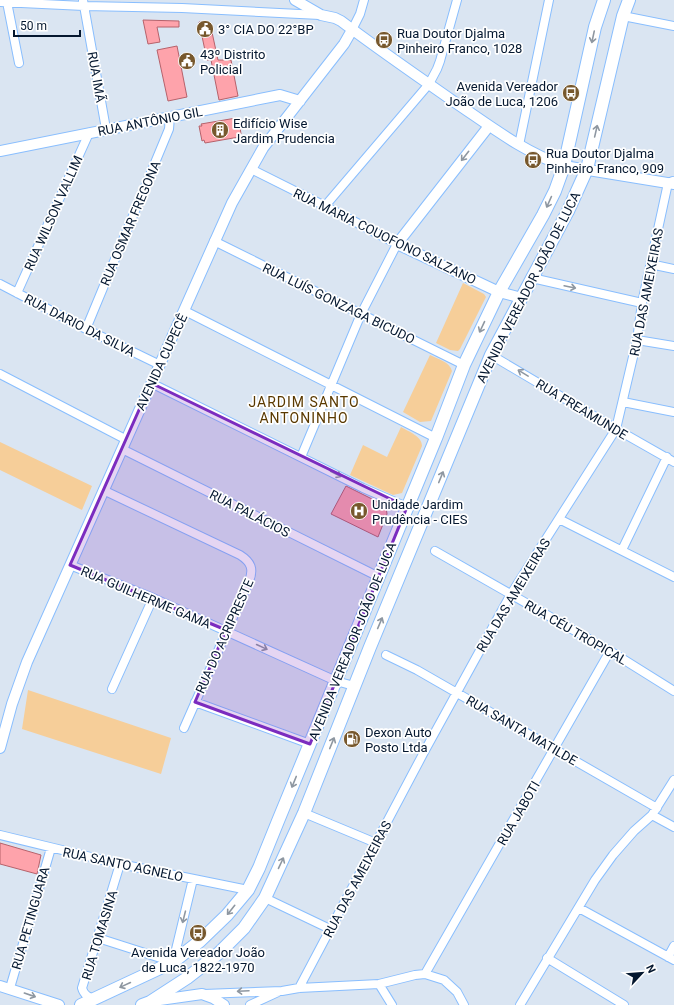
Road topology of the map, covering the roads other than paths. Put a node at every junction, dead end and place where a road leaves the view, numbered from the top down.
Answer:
1 (295, 0) edge
2 (364, 0) edge
3 (457, 0) edge
4 (549, 0) edge
5 (604, 0) edge
6 (629, 0) edge
7 (4, 2) edge
8 (83, 3) edge
9 (321, 15) junction
10 (623, 16) junction
11 (674, 26) edge
12 (352, 30) junction
13 (19, 63) dead end
14 (429, 84) junction
15 (300, 101) junction
16 (170, 117) junction
17 (489, 126) junction
18 (106, 130) junction
19 (89, 133) junction
20 (519, 145) junction
21 (0, 151) edge
22 (564, 166) junction
23 (251, 169) junction
24 (587, 169) junction
25 (672, 183) edge
26 (325, 206) junction
27 (214, 241) junction
28 (396, 244) junction
29 (650, 264) junction
30 (674, 268) edge
31 (532, 278) junction
32 (0, 284) edge
33 (499, 292) junction
34 (17, 293) junction
35 (522, 298) junction
36 (642, 303) junction
37 (184, 310) junction
38 (361, 314) junction
39 (86, 329) junction
40 (637, 340) junction
41 (674, 346) edge
42 (492, 355) junction
43 (160, 365) junction
44 (464, 365) junction
45 (0, 374) edge
46 (152, 383) junction
47 (331, 385) junction
48 (623, 402) junction
49 (674, 412) edge
50 (616, 429) junction
51 (436, 438) junction
52 (124, 444) junction
53 (301, 457) junction
54 (670, 460) edge
55 (103, 490) junction
56 (407, 507) junction
57 (559, 518) junction
58 (622, 550) junction
59 (435, 551) dead end
60 (70, 565) junction
61 (379, 577) junction
62 (674, 577) edge
63 (511, 594) junction
64 (153, 598) junction
65 (226, 630) junction
66 (610, 651) junction
67 (386, 655) dead end
68 (336, 681) junction
69 (354, 686) junction
70 (112, 689) dead end
71 (674, 692) edge
72 (457, 693) junction
73 (195, 702) junction
74 (184, 728) dead end
75 (310, 744) junction
76 (0, 748) edge
77 (555, 749) junction
78 (674, 780) edge
79 (657, 808) junction
80 (304, 813) junction
81 (652, 815) junction
82 (674, 827) edge
83 (0, 835) edge
84 (376, 843) junction
85 (51, 848) junction
86 (120, 864) junction
87 (193, 879) junction
88 (248, 890) junction
89 (265, 898) junction
90 (579, 908) junction
91 (330, 929) junction
92 (98, 938) junction
93 (674, 946) edge
94 (548, 958) junction
95 (671, 959) edge
96 (169, 964) junction
97 (425, 974) junction
98 (379, 984) junction
99 (177, 985) junction
100 (5, 987) edge
101 (298, 988) junction
102 (282, 990) junction
103 (202, 994) junction
104 (186, 996) junction
105 (94, 999) junction
106 (146, 1003) edge
107 (59, 1005) edge
108 (81, 1005) edge
109 (224, 1005) edge
110 (250, 1005) edge
111 (392, 1005) edge
112 (464, 1005) edge
113 (520, 1005) edge
114 (624, 1005) edge

1 - 9 street
2 - 12 street, AVENIDA CUPECÊ
3 - 14 street
4 - 20 street
5 -> 22 main road, AVENIDA VEREADOR JOÃO DE LUCA
6 - 10 main road, AVENIDA VEREADOR JOÃO DE LUCA
7 - 8 street
7 - 13 street
8 - 9 street
8 - 18 street, RUA IMÃ
9 - 12 street
10 - 11 street
24 -> 10 main road, AVENIDA VEREADOR JOÃO DE LUCA
12 - 14 street
12 - 15 street, AVENIDA CUPECÊ
14 - 17 street
14 - 26 street
15 - 16 street, RUA ANTÔNIO GIL
15 - 23 street, AVENIDA CUPECÊ
16 - 18 street, RUA ANTÔNIO GIL
16 - 39 street, RUA OSMAR FREGONA
17 - 20 street
17 -> 28 street
18 - 19 street, RUA ANTÔNIO GIL
19 - 21 street, RUA ANTÔNIO GIL
19 - 34 street, RUA WILSON VALLIM
20 - 22 street
22 - 24 street
22 -> 33 main road, AVENIDA VEREADOR JOÃO DE LUCA
23 - 26 street, RUA MARIA COUOFONO SALZANO
23 - 27 street, AVENIDA CUPECÊ
24 - 25 street
24 - 31 main road, AVENIDA VEREADOR JOÃO DE LUCA
25 - 29 street, RUA DAS AMEIXEIRAS
26 - 28 street, RUA MARIA COUOFONO SALZANO
27 - 37 street, AVENIDA CUPECÊ
27 - 38 street, RUA LUÍS GONZAGA BICUDO
28 - 33 street, RUA MARIA COUOFONO SALZANO
28 - 38 street
29 - 30 street
29 - 36 street, RUA DAS AMEIXEIRAS
31 - 35 main road, AVENIDA VEREADOR JOÃO DE LUCA
31 -> 36 street
32 - 34 street, RUA DARIO DA SILVA
33 - 35 street, RUA MARIA COUOFONO SALZANO
33 -> 44 main road, AVENIDA VEREADOR JOÃO DE LUCA
34 - 39 street, RUA DARIO DA SILVA
35 - 42 main road, AVENIDA VEREADOR JOÃO DE LUCA
36 - 40 street, RUA DAS AMEIXEIRAS
37 - 43 street, AVENIDA CUPECÊ
37 - 47 street
38 - 44 street, RUA LUÍS GONZAGA BICUDO
38 - 47 street
39 - 43 street, RUA DARIO DA SILVA
40 - 41 street
40 - 48 street, RUA DAS AMEIXEIRAS
50 -> 42 street, RUA FREAMUNDE
69 -> 42 main road, AVENIDA VEREADOR JOÃO DE LUCA
43 - 46 street, AVENIDA CUPECÊ
44 - 51 main road, AVENIDA VEREADOR JOÃO DE LUCA
45 - 52 street, RUA PALÁCIOS
46 - 52 street, AVENIDA CUPECÊ
46 - 53 street
47 - 51 street
47 - 53 street
48 - 49 street
48 - 50 street, RUA DAS AMEIXEIRAS
50 - 54 street, RUA FREAMUNDE
50 - 57 street, RUA DAS AMEIXEIRAS
51 - 56 main road, AVENIDA VEREADOR JOÃO DE LUCA
52 - 55 street, AVENIDA CUPECÊ
52 - 61 street, RUA PALÁCIOS
53 -> 56 street
54 - 58 street
55 - 60 street, AVENIDA CUPECÊ
55 - 65 street, RUA DO ACRIPRESTE
56 - 61 main road, AVENIDA VEREADOR JOÃO DE LUCA
57 - 58 street
57 - 63 street, RUA DAS AMEIXEIRAS
58 - 62 street
59 - 63 street, RUA CÉU TROPICAL
60 - 64 street, RUA GUILHERME GAMA
60 - 76 street, AVENIDA CUPECÊ
61 - 68 main road, AVENIDA VEREADOR JOÃO DE LUCA
63 - 66 street, RUA CÉU TROPICAL
63 - 72 street, RUA DAS AMEIXEIRAS
64 - 65 street, RUA GUILHERME GAMA
64 - 70 street
65 -> 68 street, RUA GUILHERME GAMA
65 - 73 street, RUA DO ACRIPRESTE
66 - 71 street, RUA CÉU TROPICAL
66 - 77 street, RUA JABOTI
67 - 72 street, RUA SANTA MATILDE
68 - 69 street, RUA GUILHERME GAMA
68 - 75 main road, AVENIDA VEREADOR JOÃO DE LUCA
80 -> 69 main road, AVENIDA VEREADOR JOÃO DE LUCA
72 - 77 street, RUA SANTA MATILDE
72 - 84 street, RUA DAS AMEIXEIRAS
73 - 74 street, RUA DO ACRIPRESTE
73 - 75 street
75 -> 88 main road, AVENIDA VEREADOR JOÃO DE LUCA
77 - 79 street, RUA SANTA MATILDE
77 - 97 street, RUA JABOTI
78 - 79 street
79 - 81 street
80 - 84 street
89 -> 80 main road, AVENIDA VEREADOR JOÃO DE LUCA
81 - 82 street
81 - 90 street
83 - 85 street, RUA SANTO AGNELO
84 - 91 street, RUA DAS AMEIXEIRAS
85 - 86 street, RUA SANTO AGNELO
85 - 100 street, RUA PETINGUARA
86 - 87 street, RUA SANTO AGNELO
86 - 92 street, RUA TOMASINA
87 - 88 street, RUA SANTO AGNELO
87 -> 96 street
88 -> 96 main road, AVENIDA VEREADOR JOÃO DE LUCA
89 - 91 street
89 - 99 main road, AVENIDA VEREADOR JOÃO DE LUCA
90 - 94 street
90 - 95 street
91 - 101 street, RUA DAS AMEIXEIRAS
92 - 96 street
92 - 105 street, RUA TOMASINA
93 - 95 street
94 - 113 street
94 - 114 street
96 -> 105 main road, AVENIDA VEREADOR JOÃO DE LUCA
97 - 98 street
97 - 112 street
98 - 101 street
98 - 111 street
99 - 104 street
99 - 106 main road, AVENIDA VEREADOR JOÃO DE LUCA
100 -> 107 street
101 - 102 street
102 -> 103 street
102 - 110 street
103 - 104 street
103 - 109 street
104 - 106 street
105 - 108 main road, AVENIDA VEREADOR JOÃO DE LUCA

